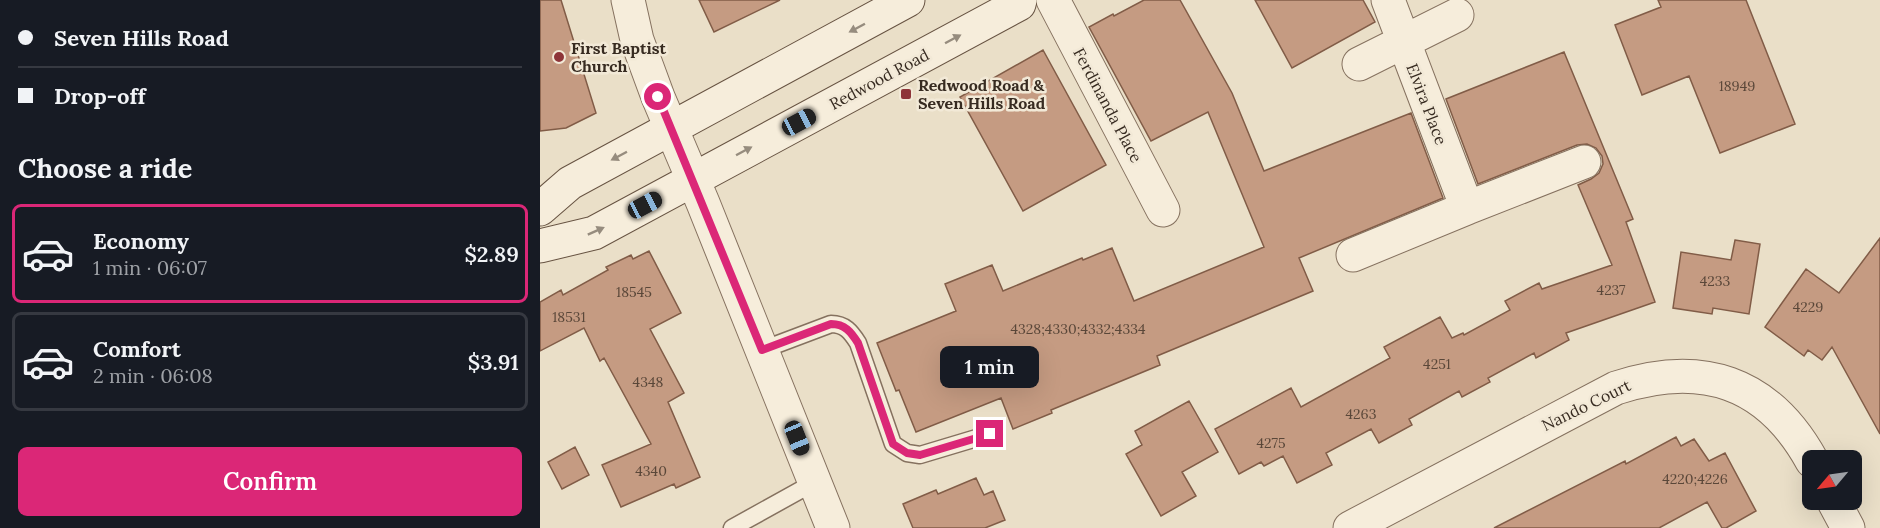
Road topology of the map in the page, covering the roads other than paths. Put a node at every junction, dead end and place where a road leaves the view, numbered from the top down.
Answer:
1 (628, 0) edge
2 (908, 0) edge
3 (1020, 0) edge
4 (1053, 0) edge
5 (1388, 0) edge
6 (1456, 15) dead end
7 (1403, 42) junction
8 (1359, 64) dead end
9 (671, 129) junction
10 (1584, 162) dead end
11 (693, 179) junction
12 (1467, 208) junction
13 (540, 210) edge
14 (1163, 210) dead end
15 (540, 246) edge
16 (1353, 255) dead end
17 (762, 350) junction
18 (990, 434) dead end
19 (1805, 450) edge
20 (815, 482) junction
21 (1838, 510) edge
22 (732, 528) edge
23 (833, 528) edge
24 (1350, 528) edge
25 (1848, 528) edge

1 - 9 street
2 -> 9 street
11 -> 3 street, Redwood Road
4 - 14 street, Ferdinanda Place
5 - 7 street, Elvira Place
6 - 7 street
7 - 8 street
7 - 12 street, Elvira Place
9 - 11 street
9 -> 13 street
10 - 12 street
15 -> 11 street, Redwood Road
11 - 17 street
12 - 16 street
17 - 18 lane
17 - 20 street
19 - 24 street, Nando Court
20 - 22 lane
20 - 23 street
21 - 25 street

